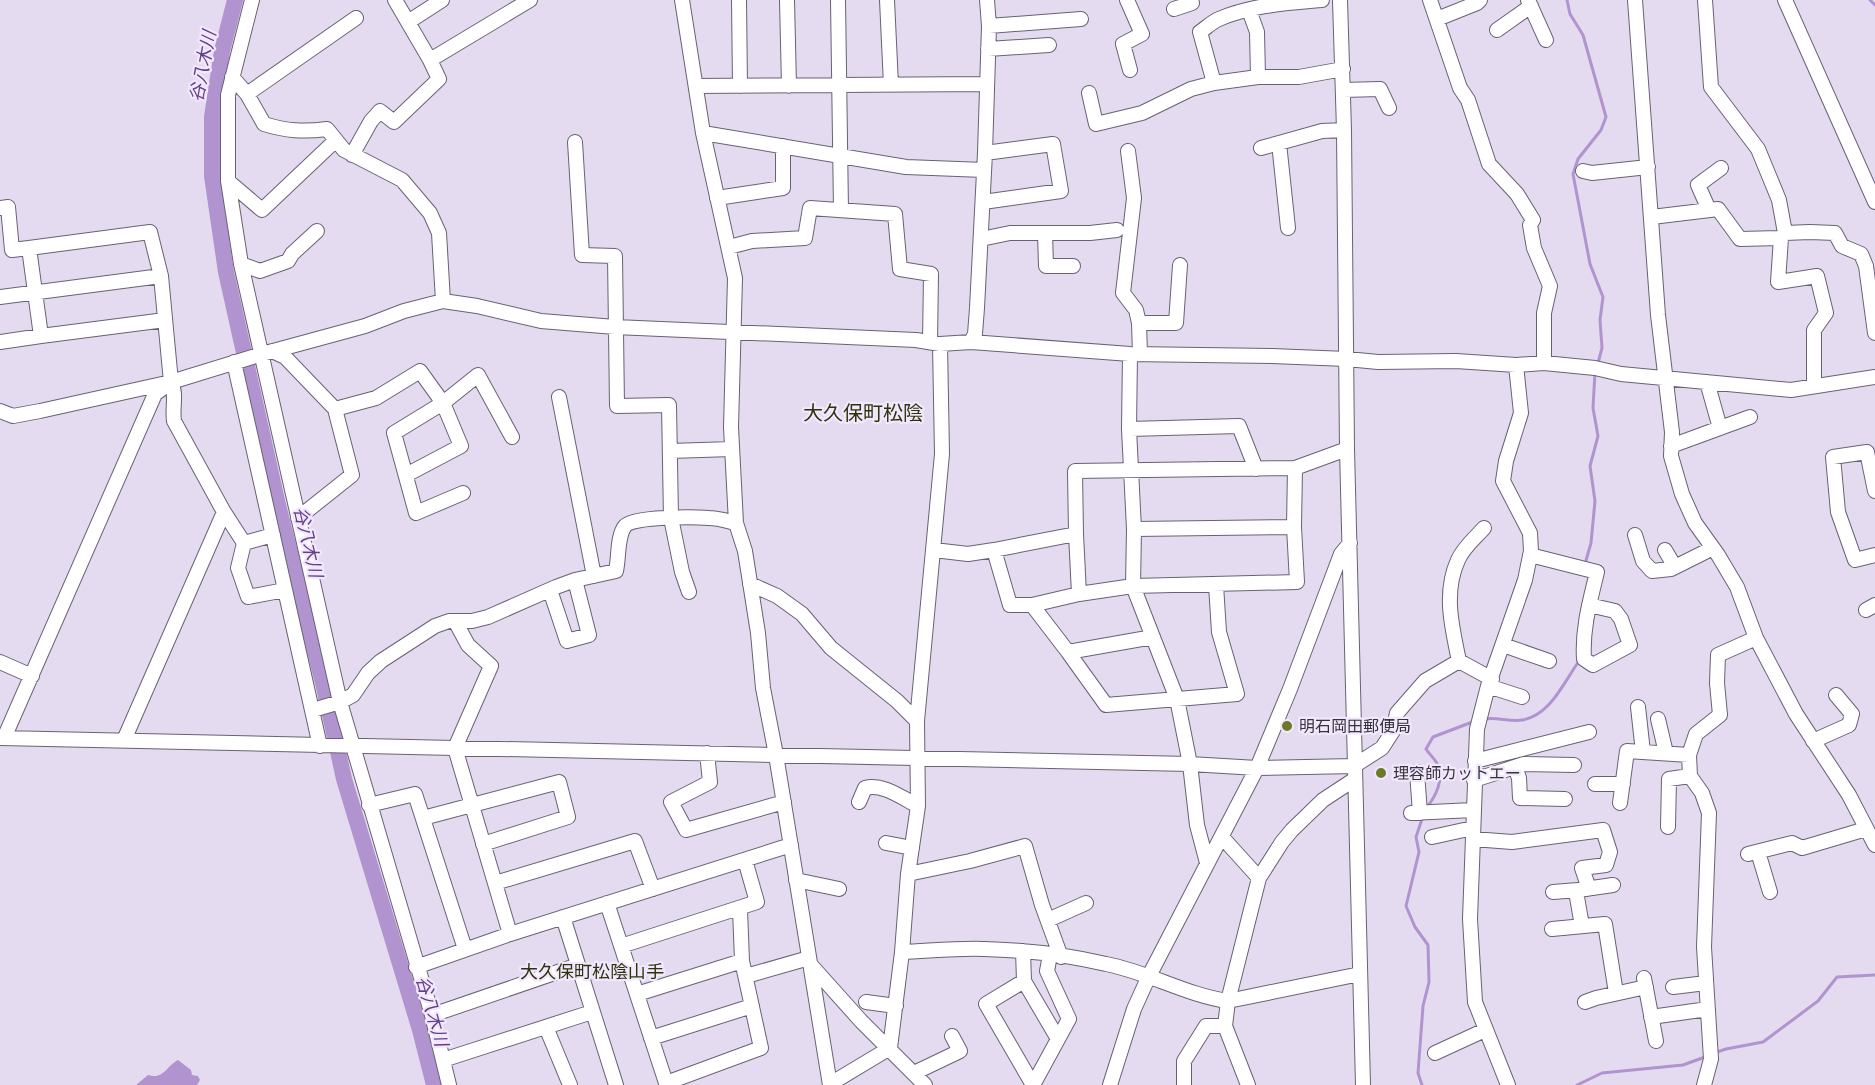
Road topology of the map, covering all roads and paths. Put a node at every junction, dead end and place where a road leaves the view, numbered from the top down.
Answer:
1 (252, 0) edge
2 (395, 0) edge
3 (442, 0) edge
4 (530, 0) edge
5 (681, 0) edge
6 (739, 0) edge
7 (787, 0) edge
8 (838, 0) edge
9 (887, 0) edge
10 (987, 0) edge
11 (1127, 0) edge
12 (1191, 0) edge
13 (1322, 0) edge
14 (1340, 0) edge
15 (1430, 0) edge
16 (1480, 0) edge
17 (1635, 0) edge
18 (1705, 0) edge
19 (1785, 0) edge
20 (1530, 3) edge
21 (1174, 9) dead end
22 (1249, 10) junction
23 (356, 18) dead end
24 (1080, 19) dead end
25 (1437, 19) junction
26 (408, 22) junction
27 (989, 26) junction
28 (1497, 30) dead end
29 (1546, 40) dead end
30 (1049, 45) dead end
31 (988, 49) junction
32 (430, 60) junction
33 (1343, 69) junction
34 (1130, 70) dead end
35 (232, 77) junction
36 (1258, 77) junction
37 (1214, 83) junction
38 (986, 84) junction
39 (839, 85) junction
40 (891, 85) junction
41 (696, 86) junction
42 (740, 86) junction
43 (789, 86) junction
44 (1343, 90) junction
45 (1089, 93) dead end
46 (247, 94) junction
47 (1389, 108) dead end
48 (1344, 130) junction
49 (703, 133) junction
50 (336, 140) junction
51 (575, 142) dead end
52 (1279, 143) junction
53 (783, 146) junction
54 (1261, 148) dead end
55 (1128, 151) dead end
56 (985, 153) junction
57 (352, 155) junction
58 (840, 156) junction
59 (1648, 167) junction
60 (1721, 168) dead end
61 (984, 170) junction
62 (1583, 171) dead end
63 (228, 181) junction
64 (717, 198) junction
65 (983, 202) junction
66 (1875, 202) edge
67 (0, 208) edge
68 (841, 210) junction
69 (1709, 210) junction
70 (1652, 217) junction
71 (1288, 228) dead end
72 (1117, 230) dead end
73 (317, 231) dead end
74 (1045, 233) junction
75 (1783, 236) junction
76 (981, 239) junction
77 (29, 248) junction
78 (729, 248) junction
79 (6, 251) edge
80 (242, 264) junction
81 (1180, 265) dead end
82 (1072, 266) dead end
83 (161, 276) junction
84 (35, 292) junction
85 (0, 297) edge
86 (443, 302) junction
87 (165, 320) junction
88 (1139, 323) junction
89 (615, 327) junction
90 (735, 333) junction
91 (1875, 333) edge
92 (41, 336) junction
93 (0, 342) edge
94 (970, 342) junction
95 (935, 343) junction
96 (267, 352) junction
97 (1135, 354) junction
98 (1347, 359) junction
99 (234, 362) junction
100 (1544, 363) junction
101 (1515, 365) junction
102 (1664, 377) junction
103 (1875, 377) edge
104 (171, 382) junction
105 (1707, 382) junction
106 (1814, 386) junction
107 (559, 397) dead end
108 (443, 403) junction
109 (335, 409) junction
110 (0, 411) edge
111 (1750, 417) dead end
112 (1720, 428) junction
113 (1129, 429) junction
114 (512, 437) dead end
115 (1671, 447) junction
116 (732, 449) junction
117 (1347, 449) junction
118 (670, 451) junction
119 (1295, 468) junction
120 (1257, 469) junction
121 (1132, 471) junction
122 (406, 475) junction
123 (1875, 491) edge
124 (463, 493) dead end
125 (224, 512) junction
126 (298, 518) junction
127 (671, 518) junction
128 (736, 523) junction
129 (1294, 527) junction
130 (1484, 528) dead end
131 (1134, 529) junction
132 (1076, 534) junction
133 (273, 535) junction
134 (1635, 535) dead end
135 (244, 543) junction
136 (1350, 543) junction
137 (1713, 548) junction
138 (934, 550) junction
139 (994, 550) junction
140 (1665, 550) dead end
141 (1530, 555) junction
142 (1875, 555) edge
143 (1675, 567) junction
144 (594, 576) junction
145 (575, 580) junction
146 (750, 584) junction
147 (1216, 585) junction
148 (1133, 586) junction
149 (285, 590) junction
150 (550, 590) junction
151 (689, 592) dead end
152 (1079, 594) junction
153 (1032, 605) junction
154 (1590, 605) junction
155 (455, 621) junction
156 (1153, 638) junction
157 (1756, 638) junction
158 (1503, 645) junction
159 (1068, 652) junction
160 (1459, 661) junction
161 (1549, 661) dead end
162 (0, 662) edge
163 (32, 676) junction
164 (1490, 682) junction
165 (1836, 695) dead end
166 (1522, 697) dead end
167 (1178, 699) junction
168 (340, 702) junction
169 (1638, 706) dead end
170 (313, 710) junction
171 (1658, 719) dead end
172 (917, 721) junction
173 (1589, 732) dead end
174 (2, 738) edge
175 (124, 740) junction
176 (1813, 741) junction
177 (352, 745) junction
178 (320, 746) junction
179 (455, 748) junction
180 (1643, 752) junction
181 (707, 753) junction
182 (1666, 753) junction
183 (776, 755) junction
184 (1689, 755) junction
185 (918, 759) junction
186 (1475, 760) junction
187 (1190, 764) junction
188 (1574, 765) dead end
189 (1515, 767) junction
190 (1257, 768) junction
191 (1417, 772) dead end
192 (1355, 773) junction
193 (1690, 776) junction
194 (1474, 780) junction
195 (1595, 784) dead end
196 (1623, 784) junction
197 (1565, 799) dead end
198 (784, 802) junction
199 (859, 802) dead end
200 (1620, 802) dead end
201 (369, 805) junction
202 (472, 805) junction
203 (918, 806) junction
204 (1473, 810) junction
205 (423, 818) junction
206 (1668, 827) dead end
207 (1866, 829) junction
208 (1473, 833) junction
209 (1222, 837) junction
210 (1432, 837) dead end
211 (886, 843) dead end
212 (483, 844) junction
213 (791, 845) junction
214 (1875, 845) edge
215 (912, 848) junction
216 (745, 860) junction
217 (1207, 863) junction
218 (908, 874) junction
219 (1259, 878) junction
220 (796, 880) junction
221 (495, 883) junction
222 (1613, 885) dead end
223 (653, 889) junction
224 (839, 889) dead end
225 (1582, 890) junction
226 (1553, 892) dead end
227 (1770, 892) dead end
228 (607, 903) junction
229 (1086, 903) dead end
230 (740, 909) junction
231 (562, 917) junction
232 (1048, 920) junction
233 (1582, 926) junction
234 (1552, 929) dead end
235 (510, 934) junction
236 (621, 946) junction
237 (465, 949) junction
238 (1023, 951) junction
239 (902, 952) junction
240 (1056, 956) junction
241 (742, 961) junction
242 (809, 961) junction
243 (578, 965) junction
244 (416, 967) junction
245 (1360, 974) junction
246 (746, 976) junction
247 (1149, 976) junction
248 (1024, 981) junction
249 (1706, 983) junction
250 (1673, 987) dead end
251 (1616, 993) junction
252 (637, 994) junction
253 (1228, 1000) junction
254 (866, 1002) dead end
255 (1585, 1002) dead end
256 (752, 1006) junction
257 (896, 1006) junction
258 (1708, 1009) junction
259 (592, 1012) junction
260 (432, 1015) junction
261 (1652, 1017) junction
262 (1225, 1026) junction
263 (546, 1027) junction
264 (1485, 1030) junction
265 (952, 1036) dead end
266 (651, 1038) junction
267 (1058, 1039) junction
268 (1656, 1041) dead end
269 (890, 1048) junction
270 (1435, 1053) dead end
271 (443, 1060) junction
272 (914, 1073) junction
273 (449, 1085) edge
274 (570, 1085) edge
275 (616, 1085) edge
276 (830, 1085) edge
277 (925, 1085) edge
278 (1033, 1085) edge
279 (1110, 1085) edge
280 (1184, 1085) edge
281 (1248, 1085) edge
282 (1363, 1085) edge
283 (1508, 1085) edge
284 (1704, 1085) edge

1 - 35 street
2 - 26 street
3 - 26 street
4 - 32 street
5 - 41 street
6 - 42 street
7 - 43 street
8 - 39 street
9 - 40 street
10 - 27 street
11 - 34 street
12 - 21 street
13 - 22 street
14 - 33 street
15 - 25 street
16 - 25 street
17 - 59 street
18 - 75 street
19 - 66 street
20 - 28 street
20 - 29 street
22 - 36 street
22 - 37 street
23 - 46 street
24 - 27 street
25 - 100 street
26 - 32 street
27 - 31 street
30 - 31 street
31 - 38 street
32 - 57 street
33 - 36 street
33 - 44 street
35 - 46 street
35 - 63 street
36 - 37 street
37 - 45 street
38 - 40 street
38 - 56 street
39 - 40 street
39 - 43 street
39 - 58 street
41 - 42 street
41 - 49 street
42 - 43 street
44 - 47 street
44 - 48 street
46 - 50 street
48 - 52 street
48 - 98 street
49 - 53 street
49 - 64 street
50 - 57 street
50 - 63 street
51 - 89 street
52 - 54 street
52 - 71 street
53 - 58 street
53 - 64 street
55 - 88 street
56 - 61 street
56 - 65 street
57 - 86 street
58 - 61 street
58 - 68 street
59 - 62 street
59 - 70 street
60 - 69 street
61 - 65 street
63 - 80 street
64 - 78 street
65 - 76 street
67 - 79 street
68 - 78 street
68 - 95 street
69 - 70 street
69 - 75 street
70 - 102 street
72 - 74 street
73 - 80 street
74 - 76 street
74 - 82 street
75 - 91 street
75 - 106 street
76 - 94 street
77 - 79 street
77 - 83 street
77 - 84 street
78 - 90 street
80 - 96 street
81 - 88 street
83 - 84 street
83 - 87 street
84 - 85 street
84 - 92 street
86 - 89 street
86 - 96 street
87 - 92 street
87 - 104 street
88 - 97 street
89 - 90 street
89 - 118 street
90 - 95 street
90 - 116 street
92 - 93 street
94 - 95 street
94 - 97 street
95 - 138 street
96 - 99 street
96 - 109 street
96 - 126 street
97 - 98 street
97 - 113 street
98 - 101 street
98 - 117 street
99 - 104 street
99 - 133 street
100 - 101 street
100 - 102 street
101 - 141 street
102 - 105 street
102 - 115 street
103 - 106 street
104 - 110 street
104 - 125 street
104 - 163 street
105 - 106 street
105 - 112 street
107 - 144 street
108 - 109 street
108 - 114 street
108 - 122 street
108 - 122 street
109 - 126 street
111 - 112 street
112 - 115 street
113 - 120 street
113 - 121 street
115 - 137 street
116 - 118 street
116 - 128 street
117 - 119 street
117 - 136 street
118 - 127 street
119 - 120 street
119 - 129 street
120 - 121 street
121 - 131 street
121 - 132 street
122 - 124 street
123 - 142 street
125 - 135 street
125 - 175 street
126 - 168 street
127 - 128 street
127 - 144 street
127 - 151 street
128 - 146 street
129 - 131 street
129 - 147 street
130 - 160 street
131 - 148 street
132 - 139 street
132 - 152 street
133 - 135 street
133 - 149 street
134 - 143 street
135 - 149 street
136 - 190 street
136 - 192 street
137 - 143 street
137 - 157 street
138 - 139 street
138 - 172 street
139 - 153 street
140 - 143 street
141 - 154 street
141 - 158 street
144 - 145 street
145 - 150 street
145 - 150 street
146 - 172 street
146 - 183 street
147 - 148 street
147 - 167 street
148 - 152 street
148 - 156 street
149 - 170 street
150 - 155 street
152 - 153 street
153 - 159 street
154 - 154 street
155 - 168 street
155 - 179 street
156 - 159 street
156 - 167 street
157 - 176 street
157 - 184 street
158 - 161 street
158 - 164 street
159 - 167 street
160 - 164 street
160 - 192 street
162 - 163 street
163 - 174 street
164 - 166 street
164 - 186 street
165 - 176 street
167 - 187 street
168 - 170 street
168 - 177 street
169 - 180 street
170 - 178 street
171 - 182 street
172 - 185 street
173 - 186 street
174 - 175 street
175 - 178 street
176 - 207 street
177 - 178 street
177 - 179 street
177 - 201 street
179 - 181 street
179 - 202 street
180 - 182 street
180 - 196 street
181 - 183 street
181 - 198 street
182 - 184 street
183 - 185 street
183 - 198 street
184 - 193 street
185 - 187 street
185 - 203 street
186 - 194 street
187 - 190 street
187 - 217 street
188 - 189 street
189 - 194 street
189 - 197 street
190 - 192 street
190 - 209 street
191 - 204 street
192 - 219 street
192 - 245 street
193 - 206 street
193 - 249 street
194 - 204 street
195 - 196 street
196 - 200 street
198 - 213 street
199 - 203 street
201 - 205 street
201 - 244 street
202 - 205 street
202 - 212 street
202 - 212 street
203 - 215 street
204 - 208 street
205 - 237 street
207 - 214 street
207 - 227 street
208 - 210 street
208 - 225 street
208 - 264 street
209 - 217 street
209 - 219 street
211 - 215 street
212 - 221 street
213 - 216 street
213 - 220 street
215 - 218 street
216 - 223 street
216 - 230 street
217 - 247 street
218 - 232 street
218 - 239 street
219 - 253 street
220 - 224 street
220 - 242 street
221 - 223 street
221 - 235 street
222 - 225 street
223 - 228 street
225 - 226 street
225 - 233 street
228 - 231 street
228 - 236 street
229 - 232 street
230 - 236 street
230 - 241 street
231 - 235 street
231 - 243 street
232 - 240 street
233 - 234 street
233 - 251 street
235 - 237 street
236 - 252 street
237 - 244 street
238 - 239 street
238 - 240 street
238 - 248 street
239 - 257 street
240 - 247 street
240 - 267 street
241 - 246 street
241 - 252 street
242 - 246 street
242 - 269 street
242 - 276 street
243 - 259 street
243 - 260 street
244 - 260 street
245 - 253 street
245 - 282 street
246 - 256 street
247 - 253 street
247 - 279 street
248 - 267 street
248 - 278 street
249 - 250 street
249 - 258 street
251 - 255 street
251 - 261 street
252 - 266 street
253 - 262 street
254 - 257 street
256 - 266 street
256 - 266 street
257 - 269 street
258 - 261 street
258 - 284 street
259 - 263 street
259 - 275 street
260 - 271 street
261 - 268 street
262 - 280 street
262 - 281 street
263 - 271 street
263 - 274 street
264 - 270 street
264 - 283 street
265 - 272 street
267 - 278 street
269 - 272 street
269 - 276 street
271 - 273 street
272 - 277 street

